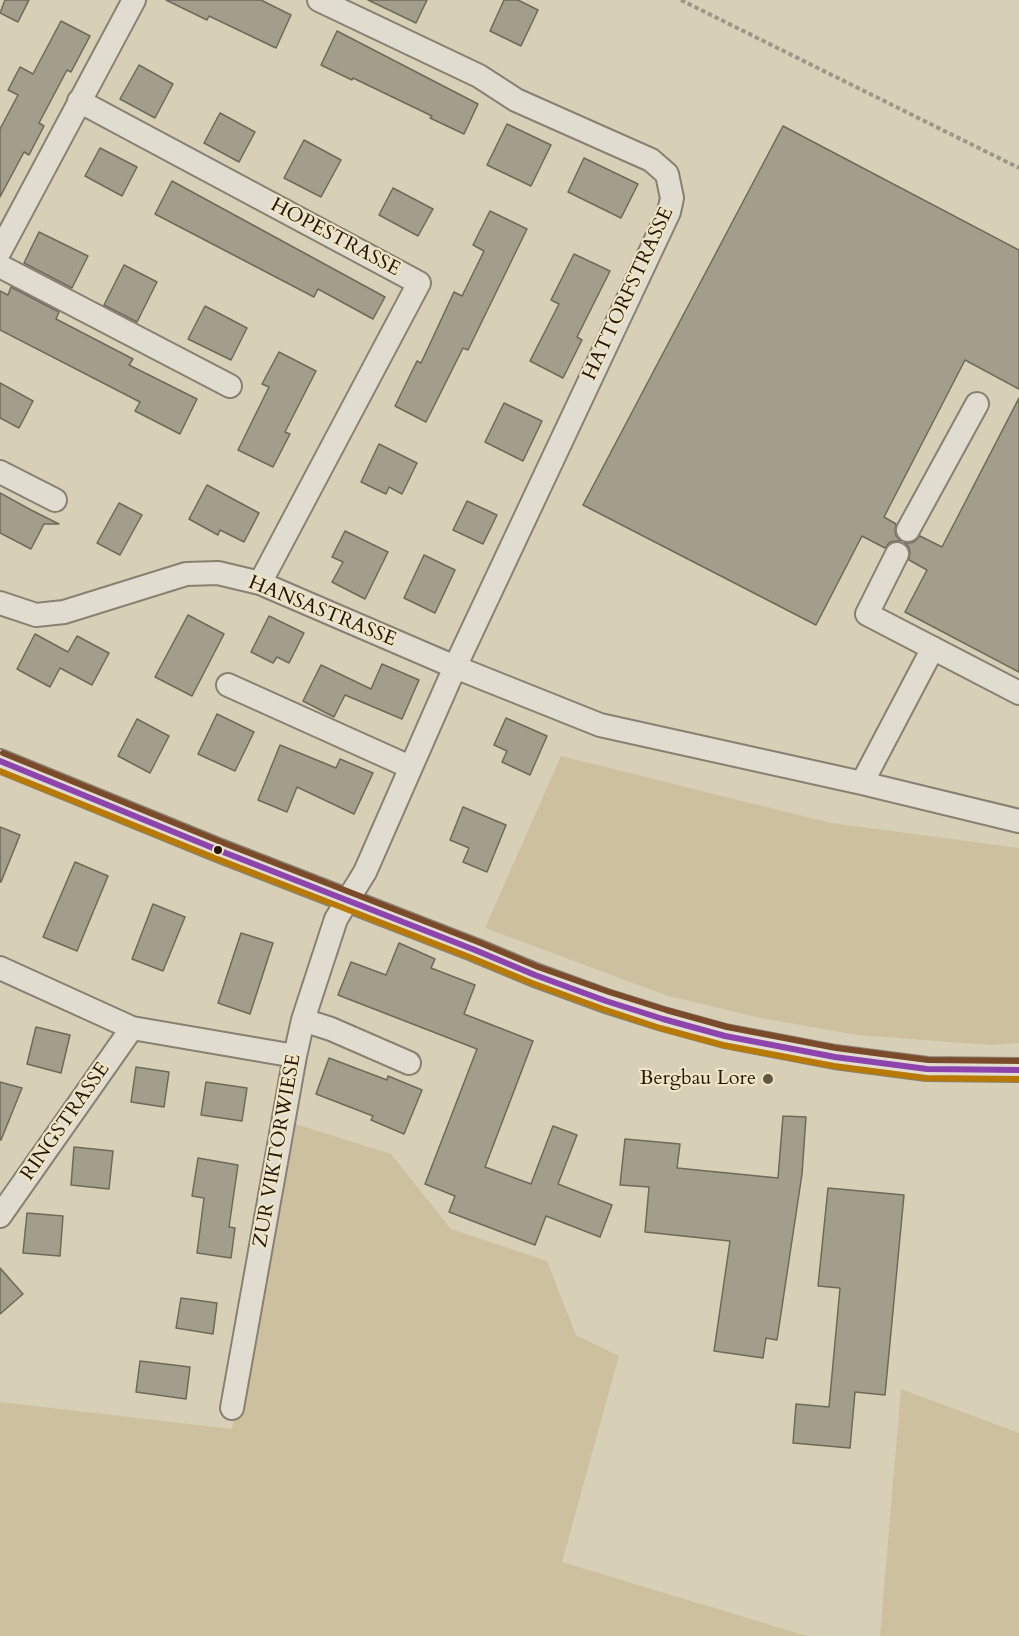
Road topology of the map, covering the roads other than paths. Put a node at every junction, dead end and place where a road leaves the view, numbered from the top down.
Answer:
1 (134, 0) edge
2 (319, 0) edge
3 (80, 101) junction
4 (0, 251) edge
5 (0, 266) edge
6 (230, 386) dead end
7 (977, 404) dead end
8 (0, 472) edge
9 (55, 500) dead end
10 (908, 530) dead end
11 (897, 554) dead end
12 (260, 583) junction
13 (0, 603) edge
14 (933, 648) junction
15 (455, 667) junction
16 (228, 685) dead end
17 (1019, 693) edge
18 (0, 761) edge
19 (410, 767) junction
20 (862, 783) junction
21 (1019, 821) edge
22 (348, 901) junction
23 (0, 968) edge
24 (303, 1020) junction
25 (132, 1029) junction
26 (295, 1056) junction
27 (409, 1063) dead end
28 (1019, 1070) edge
29 (0, 1216) edge
30 (232, 1408) dead end

1 - 3 street
2 - 15 street, HATTORFSTRASSE
3 - 4 street
3 - 12 street, HOPESTRASSE
5 - 6 street
7 - 10 street
8 - 9 street
11 - 14 street
12 - 13 street, HANSASTRASSE
12 - 15 street, HANSASTRASSE
14 - 17 street
14 - 20 street
15 - 19 street, HATTORFSTRASSE
15 - 20 street, HANSASTRASSE
16 - 19 street
18 - 22 street
19 - 22 street, HATTORFSTRASSE
20 - 21 street, HANSASTRASSE
22 - 24 street, ZUR VIKTORWIESE
22 - 28 street
23 - 25 street
24 - 26 street, ZUR VIKTORWIESE
24 - 27 street
25 - 26 street
25 - 29 street, RINGSTRASSE
26 - 30 street, ZUR VIKTORWIESE

